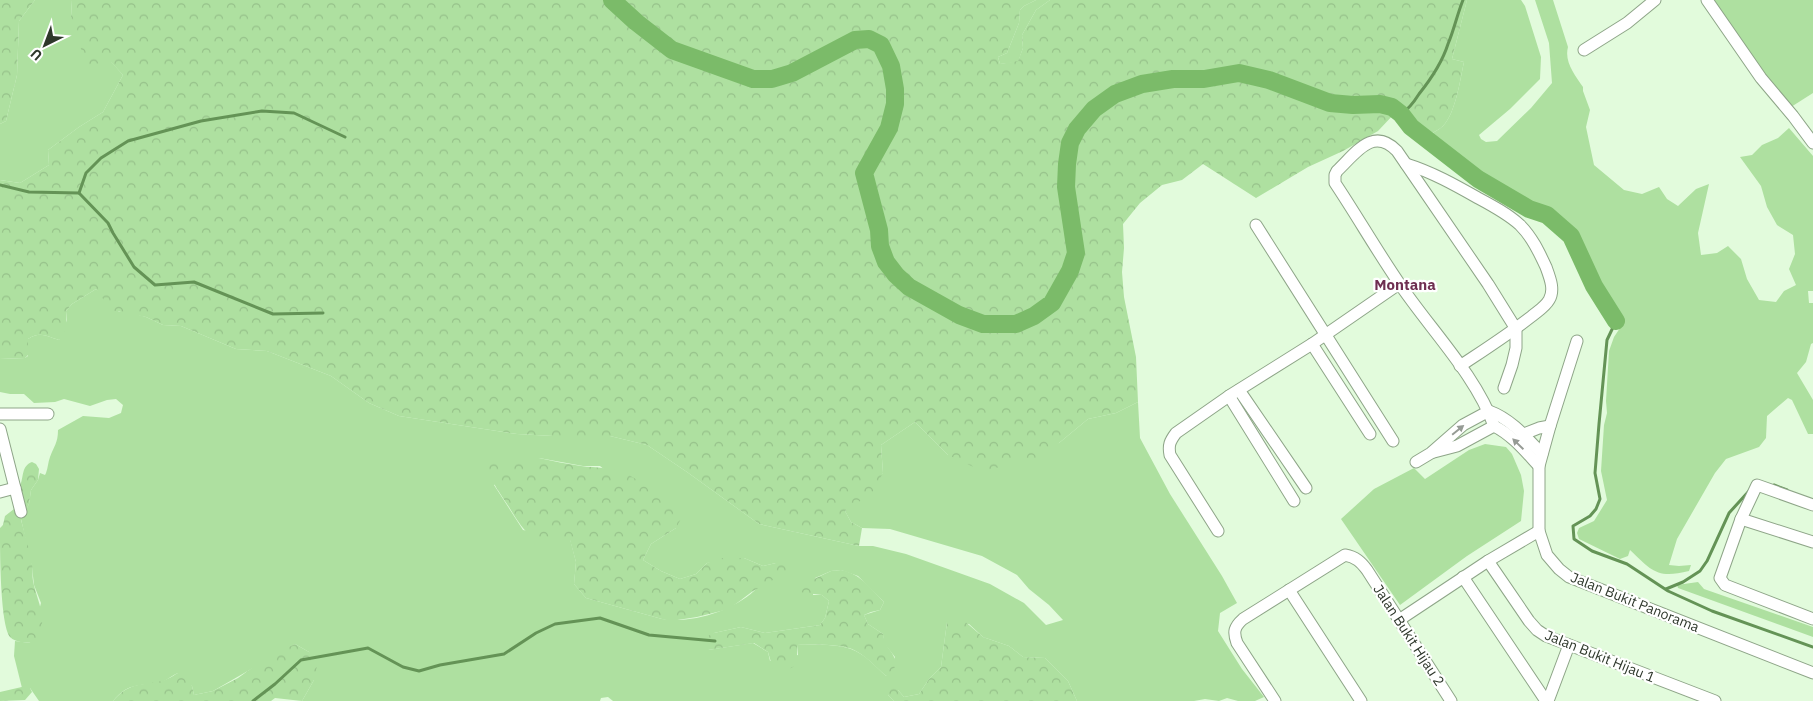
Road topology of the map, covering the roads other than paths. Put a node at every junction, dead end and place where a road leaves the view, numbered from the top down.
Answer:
1 (1655, 0) edge
2 (1706, 0) edge
3 (1584, 50) dead end
4 (1813, 144) edge
5 (1406, 164) junction
6 (1256, 225) dead end
7 (1399, 284) junction
8 (1516, 329) junction
9 (1327, 334) junction
10 (1577, 341) dead end
11 (1312, 344) junction
12 (1460, 366) junction
13 (1504, 388) dead end
14 (1234, 393) junction
15 (1489, 411) junction
16 (0, 414) edge
17 (48, 414) dead end
18 (1494, 426) junction
19 (1550, 426) junction
20 (0, 429) edge
21 (1370, 434) dead end
22 (1524, 434) junction
23 (1393, 441) dead end
24 (1431, 454) junction
25 (1541, 460) junction
26 (1416, 462) dead end
27 (15, 488) junction
28 (1306, 488) dead end
29 (0, 492) edge
30 (1294, 500) dead end
31 (1813, 505) edge
32 (21, 512) dead end
33 (1741, 519) junction
34 (1218, 531) dead end
35 (1539, 531) junction
36 (1813, 542) edge
37 (1488, 561) junction
38 (1463, 577) junction
39 (1289, 590) junction
40 (1813, 619) edge
41 (1399, 620) junction
42 (1569, 645) junction
43 (1813, 673) edge
44 (1275, 701) edge
45 (1360, 701) edge
46 (1451, 701) edge
47 (1547, 701) edge
48 (1715, 701) edge

1 - 3 street
2 - 4 street
5 - 7 street
5 - 8 street
5 - 8 street
6 - 9 street
7 - 9 street
7 - 12 street
8 - 12 street
8 - 13 street
9 - 11 street
9 - 23 street
10 - 19 street, Jalan Bukit Panorama
11 - 14 street
11 - 21 street
12 - 15 street
14 - 28 street
14 - 30 street
14 - 34 street
15 - 18 street
15 - 22 street
24 -> 15 street
16 - 17 street
18 - 24 street
25 -> 18 street
19 - 22 street
19 - 25 street, Jalan Bukit Panorama
20 - 27 street
22 - 25 street
24 - 26 street
25 - 35 street, Jalan Bukit Panorama
27 - 29 street
27 - 32 street
31 - 33 street
33 - 36 street
33 - 40 street
35 - 37 street
35 - 43 street, Jalan Bukit Panorama
37 - 38 street
37 - 42 street, Jalan Bukit Hijau 1
38 - 41 street
38 - 47 street
39 - 41 street, Jalan Bukit Hijau 2
39 - 44 street
39 - 45 street
41 - 46 street, Jalan Bukit Hijau 2
42 - 47 street
42 - 48 street, Jalan Bukit Hijau 1

